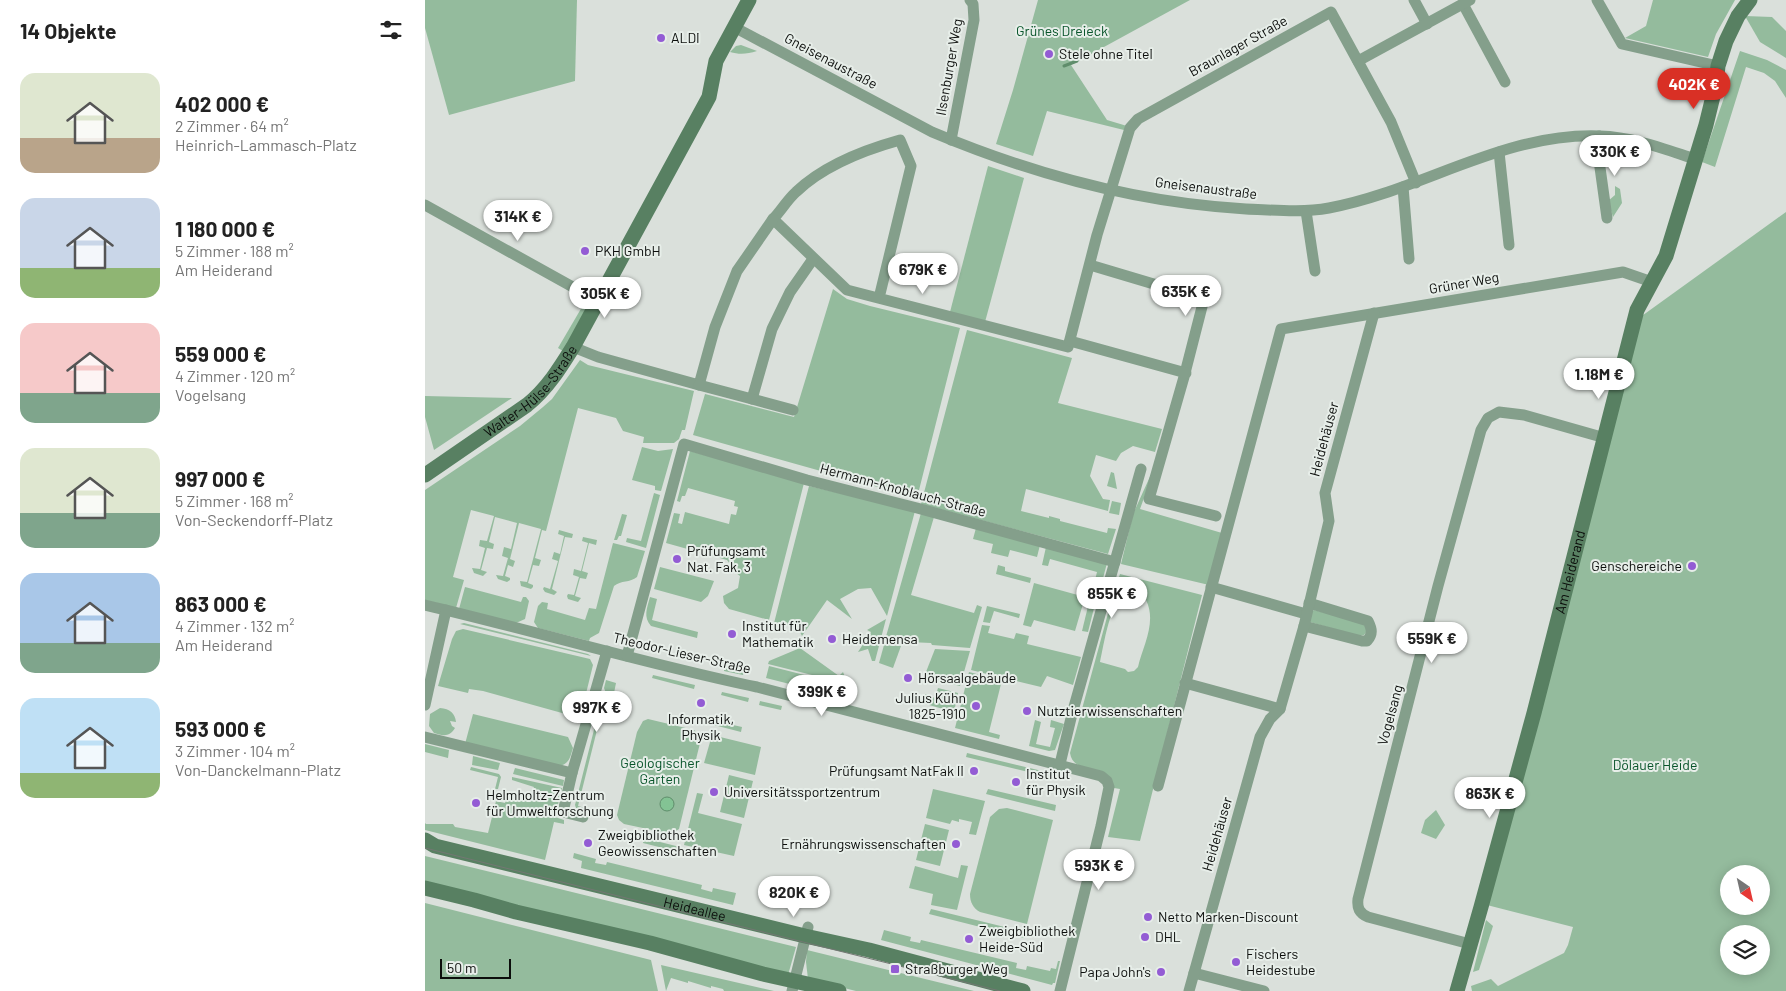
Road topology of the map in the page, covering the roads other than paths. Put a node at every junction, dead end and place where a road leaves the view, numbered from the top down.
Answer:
1 (749, 0) edge
2 (971, 0) edge
3 (1413, 0) edge
4 (1597, 0) edge
5 (1749, 0) edge
6 (1467, 2) edge
7 (1427, 24) junction
8 (735, 27) junction
9 (1359, 61) junction
10 (1718, 66) junction
11 (1505, 82) dead end
12 (1599, 136) junction
13 (951, 140) junction
14 (1499, 152) junction
15 (1695, 159) junction
16 (1415, 182) junction
17 (1403, 187) junction
18 (1111, 190) junction
19 (425, 205) edge
20 (1307, 211) junction
21 (1607, 218) dead end
22 (773, 219) junction
23 (1509, 245) dead end
24 (813, 259) junction
25 (1409, 259) dead end
26 (1090, 265) junction
27 (1315, 271) dead end
28 (1652, 282) junction
29 (879, 298) junction
30 (598, 301) junction
31 (1374, 314) junction
32 (1070, 341) junction
33 (573, 347) junction
34 (1186, 372) junction
35 (699, 385) junction
36 (752, 399) junction
37 (793, 410) dead end
38 (1605, 438) junction
39 (1141, 469) dead end
40 (425, 475) edge
41 (1216, 516) dead end
42 (1115, 562) junction
43 (1211, 587) junction
44 (425, 605) edge
45 (1308, 609) junction
46 (446, 610) junction
47 (1304, 626) junction
48 (607, 651) junction
49 (627, 656) junction
50 (1185, 683) junction
51 (425, 705) edge
52 (1280, 710) junction
53 (425, 737) edge
54 (1060, 764) junction
55 (572, 773) junction
56 (1158, 786) dead end
57 (583, 818) dead end
58 (425, 840) edge
59 (425, 888) edge
60 (807, 932) junction
61 (1470, 944) junction
62 (1194, 973) junction
63 (793, 986) edge
64 (839, 991) edge
65 (1023, 991) edge
66 (1060, 991) edge
67 (1189, 991) edge
68 (1264, 991) edge
69 (1457, 991) edge

1 - 8 street, Walter-Hülse-Straße
2 - 13 street, Ilsenburger Weg
3 - 7 street
4 - 10 street
5 - 10 street, Am Heiderand
6 - 7 street
6 - 11 street
7 - 9 street
8 - 13 street, Gneisenaustraße
8 - 30 street, Walter-Hülse-Straße
9 - 16 street, Braunlager Straße
9 - 18 street, Braunlager Straße
10 - 15 street, Am Heiderand
12 - 14 street, Gneisenaustraße
12 - 15 street, Gneisenaustraße
12 - 21 street
13 - 18 street, Gneisenaustraße
14 - 16 street, Gneisenaustraße
14 - 23 street
15 - 28 street, Am Heiderand
16 - 17 street, Gneisenaustraße
17 - 20 street, Gneisenaustraße
17 - 25 street
18 - 20 street, Gneisenaustraße
18 - 26 street
19 - 30 street
20 - 27 street
22 - 24 street
22 - 29 street
22 - 35 street
24 - 29 street
24 - 36 street
26 - 32 street
26 - 34 street
28 - 31 street, Grüner Weg
28 - 38 street, Am Heiderand
29 - 32 street
30 - 33 street, Walter-Hülse-Straße
31 - 43 street, Grüner Weg
31 - 45 street, Heidehäuser
32 - 34 street
33 - 35 street
33 - 40 street, Walter-Hülse-Straße
34 - 41 street
35 - 36 street
36 - 37 street
38 - 61 street, Am Heiderand
38 - 61 street, Vogelsang
39 - 42 street
42 - 49 street, Hermann-Knoblauch-Straße
42 - 54 street
43 - 45 street
43 - 50 street
44 - 46 street, Theodor-Lieser-Straße
45 - 47 street, Heidehäuser
45 - 47 street
46 - 48 street, Theodor-Lieser-Straße
46 - 51 street
47 - 52 street, Heidehäuser
48 - 49 street, Theodor-Lieser-Straße
48 - 55 street
49 - 54 street, Theodor-Lieser-Straße
50 - 52 street
50 - 56 street
52 - 62 street, Heidehäuser
53 - 55 street
54 - 66 street, Theodor-Lieser-Straße
55 - 57 street
58 - 60 street, Heideallee
59 - 63 street
60 - 63 street
60 - 65 street, Heideallee
61 - 69 street, Am Heiderand
62 - 67 street, Heidehäuser
62 - 68 street
63 - 64 street

